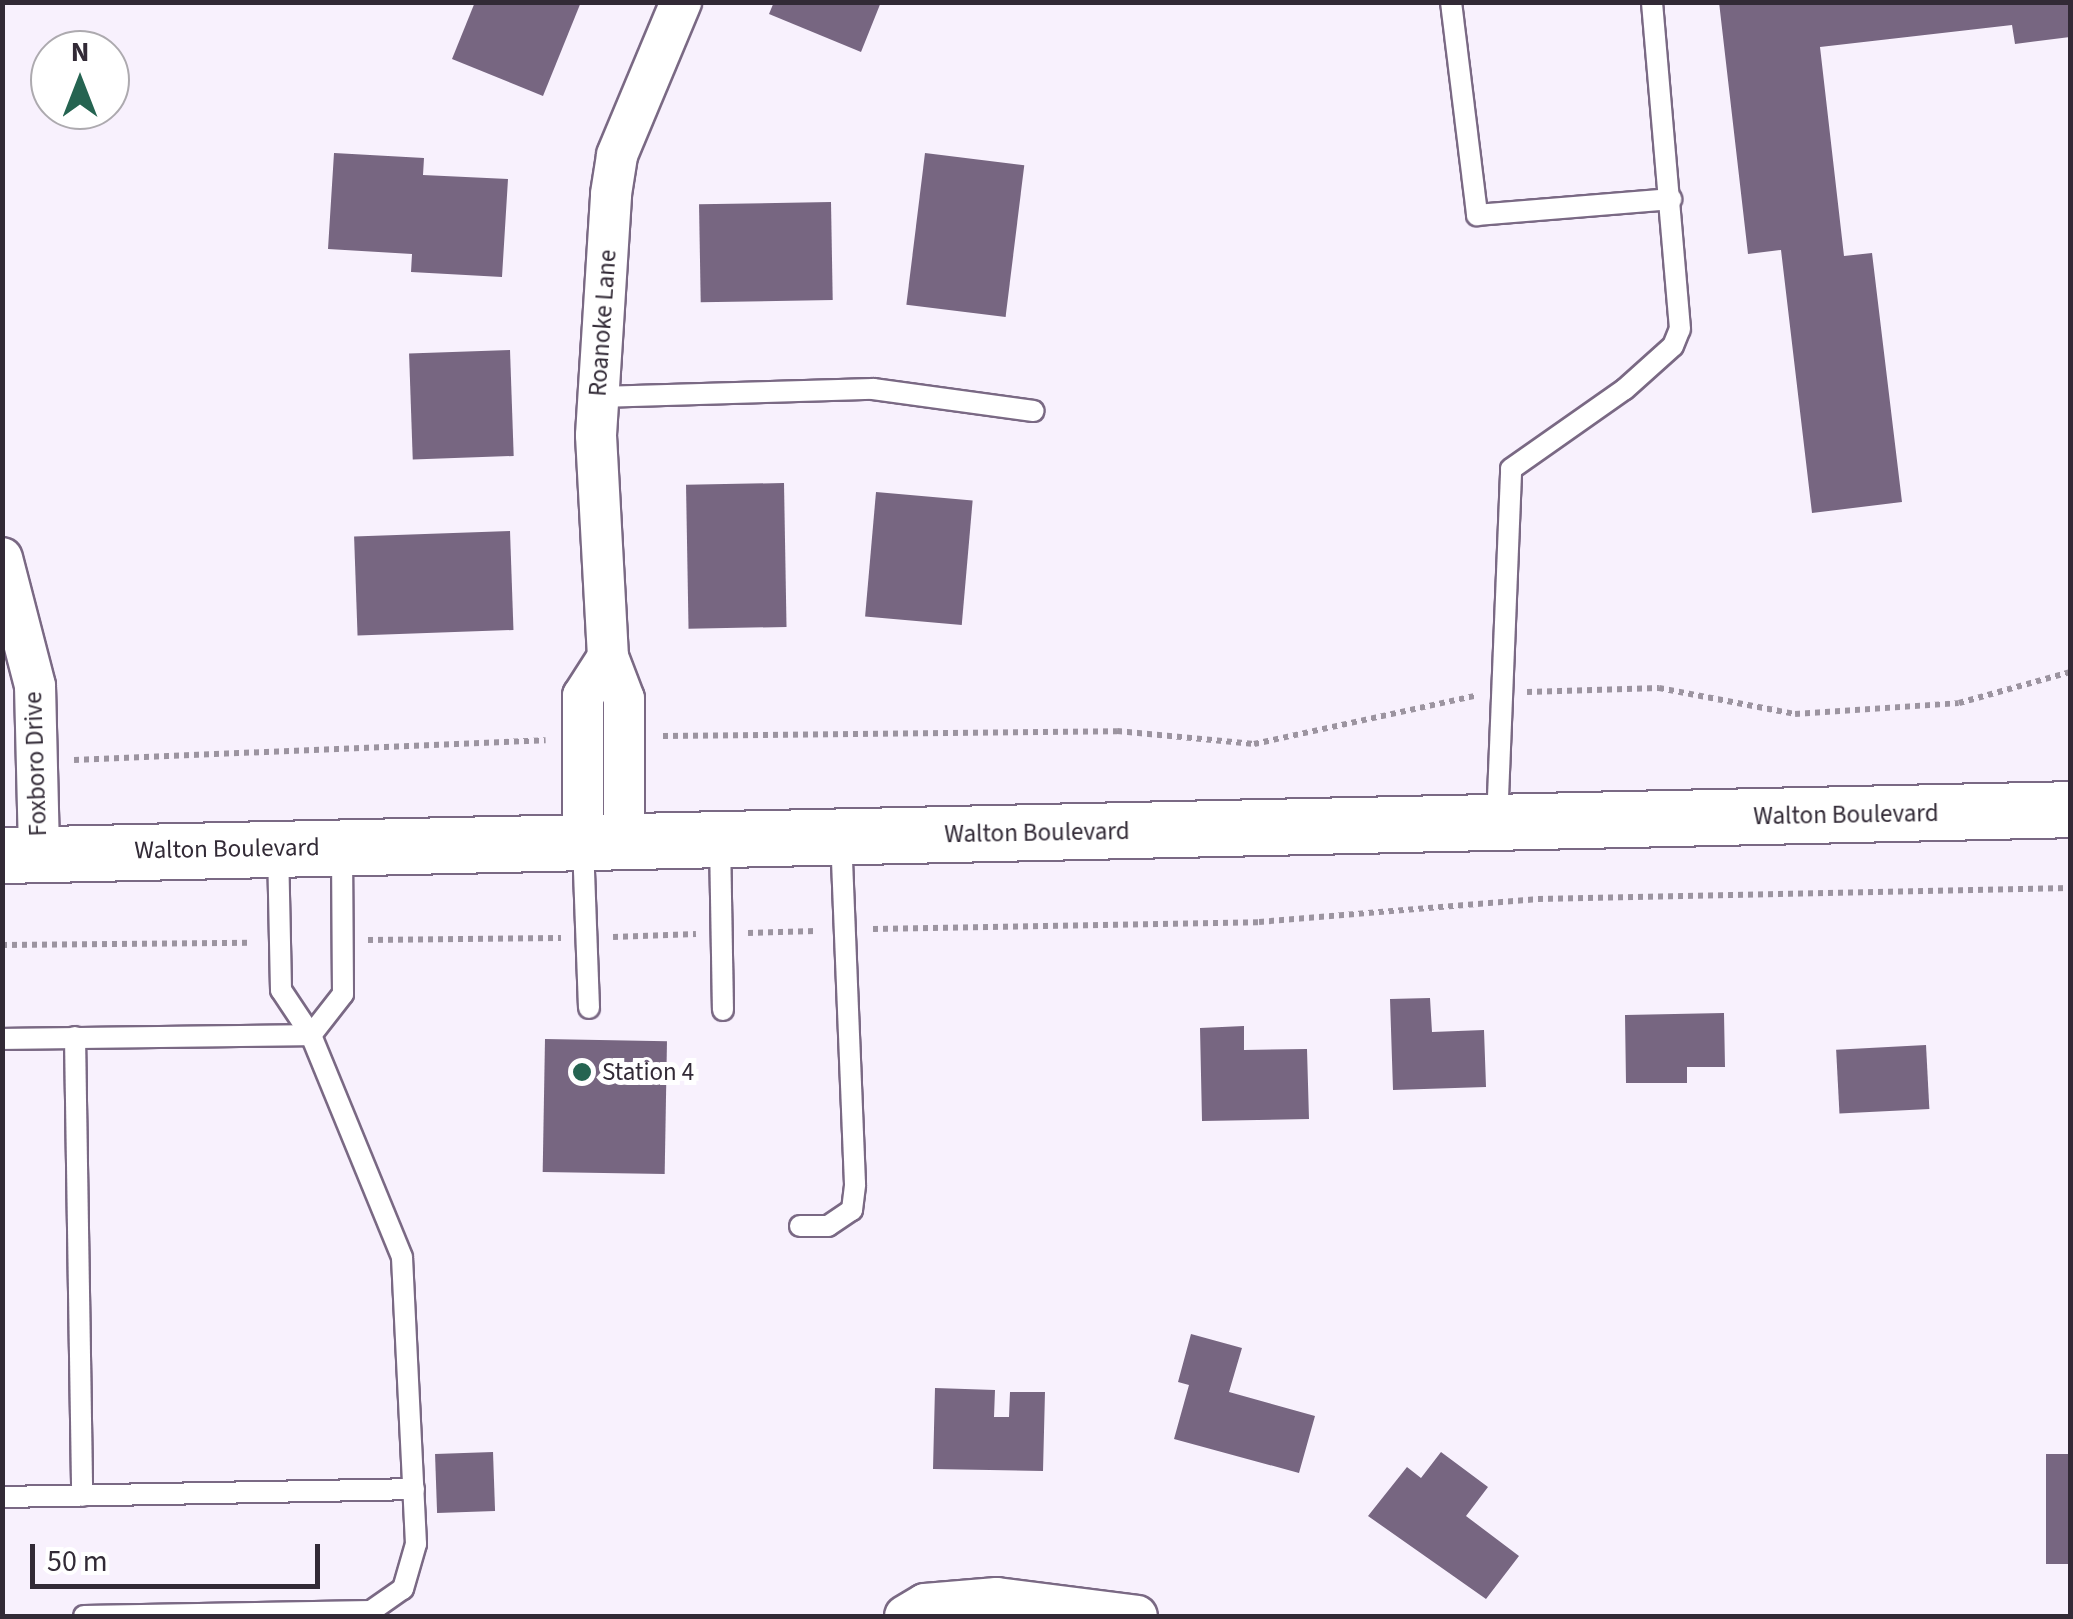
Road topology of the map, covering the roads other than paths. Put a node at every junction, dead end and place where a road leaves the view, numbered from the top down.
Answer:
1 (681, 2) edge
2 (1451, 2) edge
3 (1652, 2) edge
4 (1671, 199) junction
5 (599, 397) junction
6 (1034, 411) dead end
7 (2, 558) edge
8 (608, 657) junction
9 (2070, 809) edge
10 (1497, 824) junction
11 (841, 836) junction
12 (720, 838) junction
13 (604, 841) junction
14 (342, 847) junction
15 (278, 848) junction
16 (20, 854) edge
17 (589, 1008) dead end
18 (723, 1010) dead end
19 (311, 1035) junction
20 (75, 1037) junction
21 (2, 1038) edge
22 (800, 1226) dead end
23 (414, 1489) junction
24 (82, 1496) junction
25 (2, 1497) edge
26 (84, 1616) edge
27 (905, 1616) edge
28 (1137, 1616) edge

1 - 5 street, Roanoke Lane
2 - 4 lane
3 - 4 lane
4 - 10 lane
5 - 6 lane
5 - 8 street, Roanoke Lane
7 - 16 street, Foxboro Drive
8 - 13 street, Roanoke Lane
8 - 13 street
9 - 10 main road, Walton Boulevard
10 - 11 main road, Walton Boulevard
11 - 12 main road, Walton Boulevard
11 - 22 lane
12 - 13 main road, Walton Boulevard
12 - 18 lane
13 - 14 main road, Walton Boulevard
13 - 17 lane
14 - 15 main road, Walton Boulevard
14 - 19 lane
15 - 16 main road, Walton Boulevard
15 - 19 lane
19 - 20 lane
19 - 23 lane
20 - 21 lane
20 - 24 lane
23 - 24 lane
23 - 26 lane
24 - 25 lane
27 - 28 street

